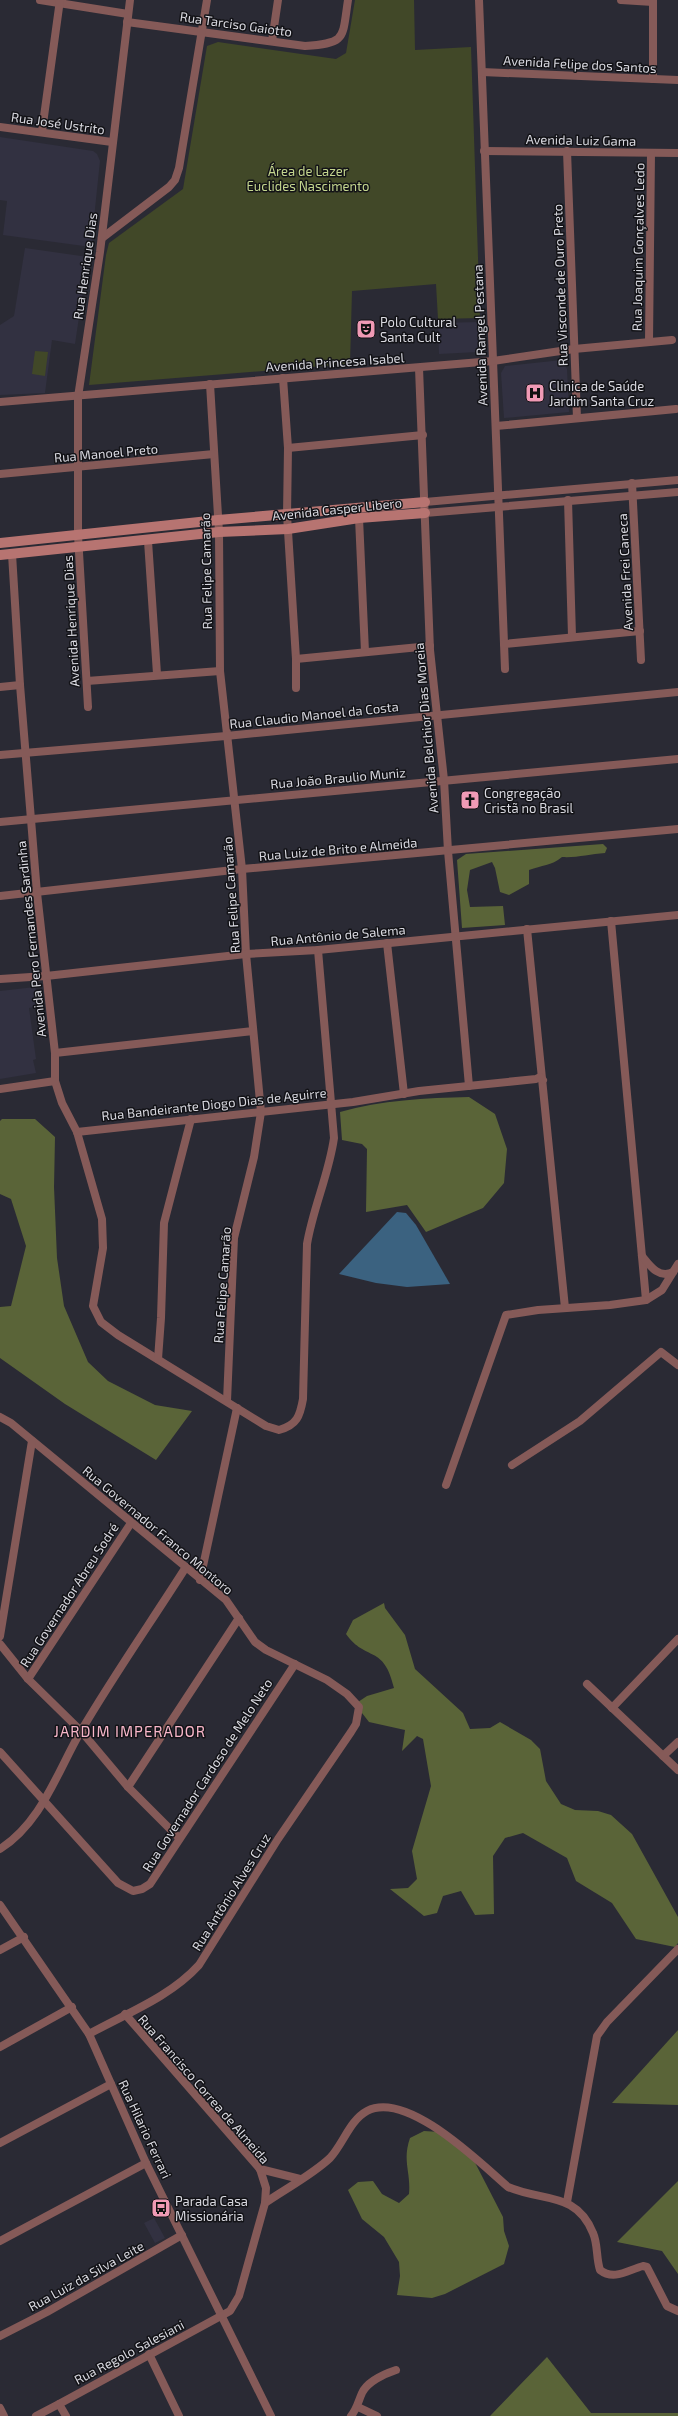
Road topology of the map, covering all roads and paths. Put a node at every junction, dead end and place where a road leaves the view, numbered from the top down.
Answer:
1 (40, 0) edge
2 (130, 0) edge
3 (207, 0) edge
4 (278, 0) edge
5 (348, 0) edge
6 (479, 0) edge
7 (621, 0) edge
8 (653, 1) edge
9 (60, 2) edge
10 (127, 18) junction
11 (202, 31) junction
12 (272, 41) junction
13 (482, 72) junction
14 (653, 79) junction
15 (678, 80) edge
16 (0, 127) edge
17 (42, 132) junction
18 (112, 142) junction
19 (484, 151) junction
20 (567, 152) junction
21 (651, 153) junction
22 (678, 153) edge
23 (102, 238) junction
24 (672, 340) dead end
25 (649, 342) junction
26 (574, 349) junction
27 (493, 361) junction
28 (419, 368) junction
29 (283, 378) junction
30 (210, 384) junction
31 (78, 397) junction
32 (0, 402) edge
33 (676, 409) dead end
34 (577, 418) junction
35 (496, 426) junction
36 (423, 434) junction
37 (288, 448) junction
38 (214, 454) junction
39 (78, 468) junction
40 (0, 474) edge
41 (678, 480) edge
42 (632, 483) junction
43 (678, 492) edge
44 (497, 496) junction
45 (633, 496) junction
46 (568, 500) junction
47 (425, 502) junction
48 (497, 506) junction
49 (425, 513) junction
50 (287, 516) junction
51 (359, 518) junction
52 (218, 520) junction
53 (288, 529) junction
54 (219, 532) junction
55 (78, 535) junction
56 (148, 541) junction
57 (0, 543) edge
58 (79, 546) junction
59 (12, 554) junction
60 (0, 555) edge
61 (640, 631) junction
62 (572, 636) junction
63 (504, 644) junction
64 (430, 646) junction
65 (365, 652) junction
66 (296, 659) junction
67 (641, 660) dead end
68 (505, 669) dead end
69 (220, 671) junction
70 (157, 674) junction
71 (87, 681) junction
72 (20, 686) junction
73 (0, 688) edge
74 (296, 688) dead end
75 (678, 692) edge
76 (88, 707) dead end
77 (436, 715) junction
78 (226, 736) junction
79 (26, 752) junction
80 (0, 755) edge
81 (678, 759) edge
82 (444, 780) junction
83 (235, 799) junction
84 (32, 819) junction
85 (0, 822) edge
86 (678, 828) edge
87 (448, 851) junction
88 (242, 869) junction
89 (37, 893) junction
90 (0, 896) edge
91 (678, 915) edge
92 (611, 921) junction
93 (526, 929) junction
94 (456, 936) junction
95 (387, 943) junction
96 (318, 950) junction
97 (246, 954) junction
98 (46, 976) junction
99 (0, 979) edge
100 (253, 1031) junction
101 (55, 1053) junction
102 (543, 1080) junction
103 (55, 1081) junction
104 (469, 1086) junction
105 (0, 1089) edge
106 (404, 1094) junction
107 (330, 1104) junction
108 (261, 1112) junction
109 (191, 1119) junction
110 (77, 1132) junction
111 (642, 1256) junction
112 (678, 1264) edge
113 (673, 1272) junction
114 (646, 1300) junction
115 (565, 1308) junction
116 (158, 1359) junction
117 (678, 1365) edge
118 (227, 1401) junction
119 (237, 1408) junction
120 (0, 1417) edge
121 (32, 1441) junction
122 (512, 1465) dead end
123 (446, 1485) dead end
124 (130, 1524) junction
125 (186, 1567) junction
126 (200, 1580) junction
127 (239, 1618) junction
128 (0, 1636) edge
129 (678, 1639) edge
130 (0, 1644) edge
131 (295, 1664) junction
132 (28, 1679) junction
133 (587, 1684) dead end
134 (612, 1708) junction
135 (356, 1724) joint
136 (81, 1731) junction
137 (678, 1742) edge
138 (0, 1752) edge
139 (663, 1756) junction
140 (678, 1770) edge
141 (128, 1787) junction
142 (44, 1801) junction
143 (179, 1838) junction
144 (0, 1849) edge
145 (0, 1905) edge
146 (24, 1937) junction
147 (678, 1949) edge
148 (0, 1950) edge
149 (72, 2007) junction
150 (125, 2014) junction
151 (89, 2034) junction
152 (0, 2047) edge
153 (111, 2084) junction
154 (0, 2143) edge
155 (146, 2163) junction
156 (260, 2169) junction
157 (300, 2179) junction
158 (566, 2202) junction
159 (265, 2203) junction
160 (182, 2236) junction
161 (0, 2241) edge
162 (678, 2311) edge
163 (223, 2315) junction
164 (0, 2336) edge
165 (149, 2354) junction
166 (396, 2370) dead end
167 (59, 2404) junction
168 (358, 2407) junction
169 (0, 2408) edge
170 (4, 2416) edge
171 (36, 2416) edge
172 (66, 2416) edge
173 (179, 2416) edge
174 (271, 2416) edge
175 (351, 2416) edge
176 (377, 2416) edge

1 - 9 street, Rua Tarciso Gaiotto
2 - 10 street, Rua Henrique Dias
3 - 11 street
4 - 12 street
5 - 12 street, Rua Tarciso Gaiotto
6 - 13 street, Avenida Rangel Pestana
7 - 8 street
8 - 14 street
9 - 10 street, Rua Tarciso Gaiotto
9 - 17 street
10 - 11 street, Rua Tarciso Gaiotto
10 - 18 street, Rua Henrique Dias
11 - 12 street, Rua Tarciso Gaiotto
11 - 23 street
13 - 14 street, Avenida Felipe dos Santos
13 - 19 street, Avenida Rangel Pestana
14 - 15 street, Avenida Felipe dos Santos
16 - 17 street, Rua José Ustrito
17 - 18 street, Rua José Ustrito
18 - 23 street, Rua Henrique Dias
19 - 20 street, Avenida Luiz Gama
19 - 27 street, Avenida Rangel Pestana
20 - 21 street, Avenida Luiz Gama
20 - 26 street, Rua Visconde de Ouro Preto
21 - 22 street, Avenida Luiz Gama
21 - 25 street, Rua Joaquim Gonçalves Ledo
23 - 31 street, Rua Henrique Dias
24 - 25 street, Avenida Princesa Isabel
25 - 26 street, Avenida Princesa Isabel
26 - 27 street, Avenida Princesa Isabel
26 - 34 street, Rua Visconde de Ouro Preto
27 - 28 street, Avenida Princesa Isabel
27 - 35 street, Avenida Rangel Pestana
28 - 29 street, Avenida Princesa Isabel
28 - 36 street, Avenida Belchior Dias Moreia
29 - 30 street, Avenida Princesa Isabel
29 - 37 street
30 - 31 street, Avenida Princesa Isabel
30 - 38 street, Rua Felipe Camarão
31 - 32 street, Avenida Princesa Isabel
31 - 39 street, Rua Henrique Dias
33 - 34 street
34 - 35 street
35 - 44 street, Avenida Rangel Pestana
36 - 37 street
36 - 47 street, Avenida Belchior Dias Moreia
37 - 50 street
38 - 39 street, Rua Manoel Preto
38 - 52 street, Rua Felipe Camarão
39 - 40 street, Rua Manoel Preto
39 - 55 street, Rua Henrique Dias
41 - 42 street, Avenida Casper Libero
42 - 44 street, Avenida Casper Libero
42 - 45 street, Avenida Frei Caneca
43 - 45 street, Avenida Casper Libero
44 - 47 street, Avenida Casper Libero
44 - 48 street, Avenida Rangel Pestana
45 - 46 street, Avenida Casper Libero
45 - 61 street, Avenida Frei Caneca
46 - 48 street, Avenida Casper Libero
46 - 62 street
47 - 49 street, Avenida Belchior Dias Moreia
47 - 50 street, Avenida Casper Libero
48 - 49 street, Avenida Casper Libero
48 - 63 street, Avenida Rangel Pestana
49 - 51 street, Avenida Casper Libero
49 - 64 street, Avenida Belchior Dias Moreia
50 - 52 street, Avenida Casper Libero
50 - 53 street
51 - 53 street, Avenida Casper Libero
51 - 65 street
52 - 54 street, Rua Felipe Camarão
52 - 55 street, Avenida Casper Libero
53 - 54 street, Avenida Casper Libero
53 - 66 street
54 - 56 street, Avenida Casper Libero
54 - 69 street, Rua Felipe Camarão
55 - 57 street, Avenida Casper Libero
55 - 58 street, Avenida Henrique Dias
56 - 58 street, Avenida Casper Libero
56 - 70 street
58 - 59 street, Avenida Casper Libero
58 - 71 street, Avenida Henrique Dias
59 - 60 street, Avenida Casper Libero
59 - 72 street, Avenida Pero Fernandes Sardinha
61 - 62 street
61 - 67 street, Avenida Frei Caneca
62 - 63 street
63 - 68 street, Avenida Rangel Pestana
64 - 65 street
64 - 77 street, Avenida Belchior Dias Moreia
65 - 66 street
66 - 74 street
69 - 70 street
69 - 78 street, Rua Felipe Camarão
70 - 71 street
71 - 76 street, Avenida Henrique Dias
72 - 73 street
72 - 79 street, Avenida Pero Fernandes Sardinha
75 - 77 street, Rua Claudio Manoel da Costa
77 - 78 street, Rua Claudio Manoel da Costa
77 - 82 street, Avenida Belchior Dias Moreia
78 - 79 street, Rua Claudio Manoel da Costa
78 - 83 street, Rua Felipe Camarão
79 - 80 street, Rua Claudio Manoel da Costa
79 - 84 street, Avenida Pero Fernandes Sardinha
81 - 82 street, Rua João Braulio Muniz
82 - 83 street, Rua João Braulio Muniz
82 - 87 street, Avenida Belchior Dias Moreia
83 - 84 street, Rua João Braulio Muniz
83 - 88 street, Rua Felipe Camarão
84 - 85 street, Rua João Braulio Muniz
84 - 89 street, Avenida Pero Fernandes Sardinha
86 - 87 street, Rua Luiz de Brito e Almeida
87 - 88 street, Rua Luiz de Brito e Almeida
87 - 94 street, Avenida Belchior Dias Moreia
88 - 89 street, Rua Luiz de Brito e Almeida
88 - 97 street, Rua Felipe Camarão
89 - 90 street, Rua Luiz de Brito e Almeida
89 - 98 street, Avenida Pero Fernandes Sardinha
91 - 92 street, Rua Antônio de Salema
92 - 93 street, Rua Antônio de Salema
92 - 111 street
93 - 94 street, Rua Antônio de Salema
93 - 102 street
94 - 95 street, Rua Antônio de Salema
94 - 104 street, Avenida Belchior Dias Moreia
95 - 96 street, Rua Antônio de Salema
95 - 106 street
96 - 97 street, Rua Antônio de Salema
96 - 107 street
97 - 98 street, Rua Antônio de Salema
97 - 100 street, Rua Felipe Camarão
98 - 99 street, Rua Antônio de Salema
98 - 101 street, Avenida Pero Fernandes Sardinha
100 - 101 street
100 - 108 street, Rua Felipe Camarão
101 - 103 street, Avenida Pero Fernandes Sardinha
102 - 104 street, Rua Bandeirante Diogo Dias de Aguirre
102 - 115 street
103 - 105 street
103 - 110 street, Avenida Pero Fernandes Sardinha
104 - 106 street, Rua Bandeirante Diogo Dias de Aguirre
106 - 107 street, Rua Bandeirante Diogo Dias de Aguirre
107 - 108 street, Rua Bandeirante Diogo Dias de Aguirre
107 - 119 street
108 - 109 street, Rua Bandeirante Diogo Dias de Aguirre
108 - 118 street, Rua Felipe Camarão
109 - 110 street, Rua Bandeirante Diogo Dias de Aguirre
109 - 116 street
110 - 116 street, Avenida Pero Fernandes Sardinha
111 - 113 street
111 - 114 street
112 - 113 street
113 - 114 street
114 - 115 street
115 - 123 street
116 - 118 street
117 - 122 street
118 - 119 street
119 - 126 street
120 - 121 street, Rua Governador Franco Montoro
121 - 124 street, Rua Governador Franco Montoro
121 - 128 street
124 - 125 street, Rua Governador Franco Montoro
124 - 132 street, Rua Governador Abreu Sodré
125 - 126 street, Rua Governador Franco Montoro
125 - 136 street
126 - 127 street, Rua Governador Franco Montoro
127 - 131 street, Rua Governador Franco Montoro
127 - 141 street
129 - 134 street
130 - 132 street
131 - 135 street, Rua Governador Franco Montoro
131 - 143 street, Rua Governador Cardoso de Melo Neto
132 - 136 street
133 - 134 street
134 - 139 street
135 - 150 street, Rua Antônio Alves Cruz
136 - 141 street
136 - 142 street
137 - 139 street
138 - 142 street
139 - 140 street
141 - 143 street
142 - 143 street, Rua Governador Cardoso de Melo Neto
142 - 144 street
145 - 146 street, Rua Hilario Ferrari
146 - 148 street
146 - 149 street, Rua Hilario Ferrari
147 - 158 street
149 - 151 street, Rua Hilario Ferrari
149 - 152 street
150 - 151 street, Rua Antônio Alves Cruz
150 - 156 street, Rua Francisco Correa de Almeida
151 - 153 street, Rua Hilario Ferrari
153 - 154 street
153 - 155 street, Rua Hilario Ferrari
155 - 160 street, Rua Hilario Ferrari
155 - 161 street
156 - 157 street
156 - 159 street, Rua Francisco Correa de Almeida
157 - 158 street
157 - 159 street
158 - 162 street
159 - 163 street, Rua Francisco Correa de Almeida
160 - 163 street, Rua Hilario Ferrari
160 - 164 street, Rua Luiz da Silva Leite
163 - 165 street, Rua Regolo Salesiani
163 - 174 street, Rua Hilario Ferrari
165 - 167 street, Rua Regolo Salesiani
165 - 173 street
166 - 168 street
167 - 171 street, Rua Regolo Salesiani
167 - 172 street
168 - 175 street
168 - 176 street
169 - 170 street

